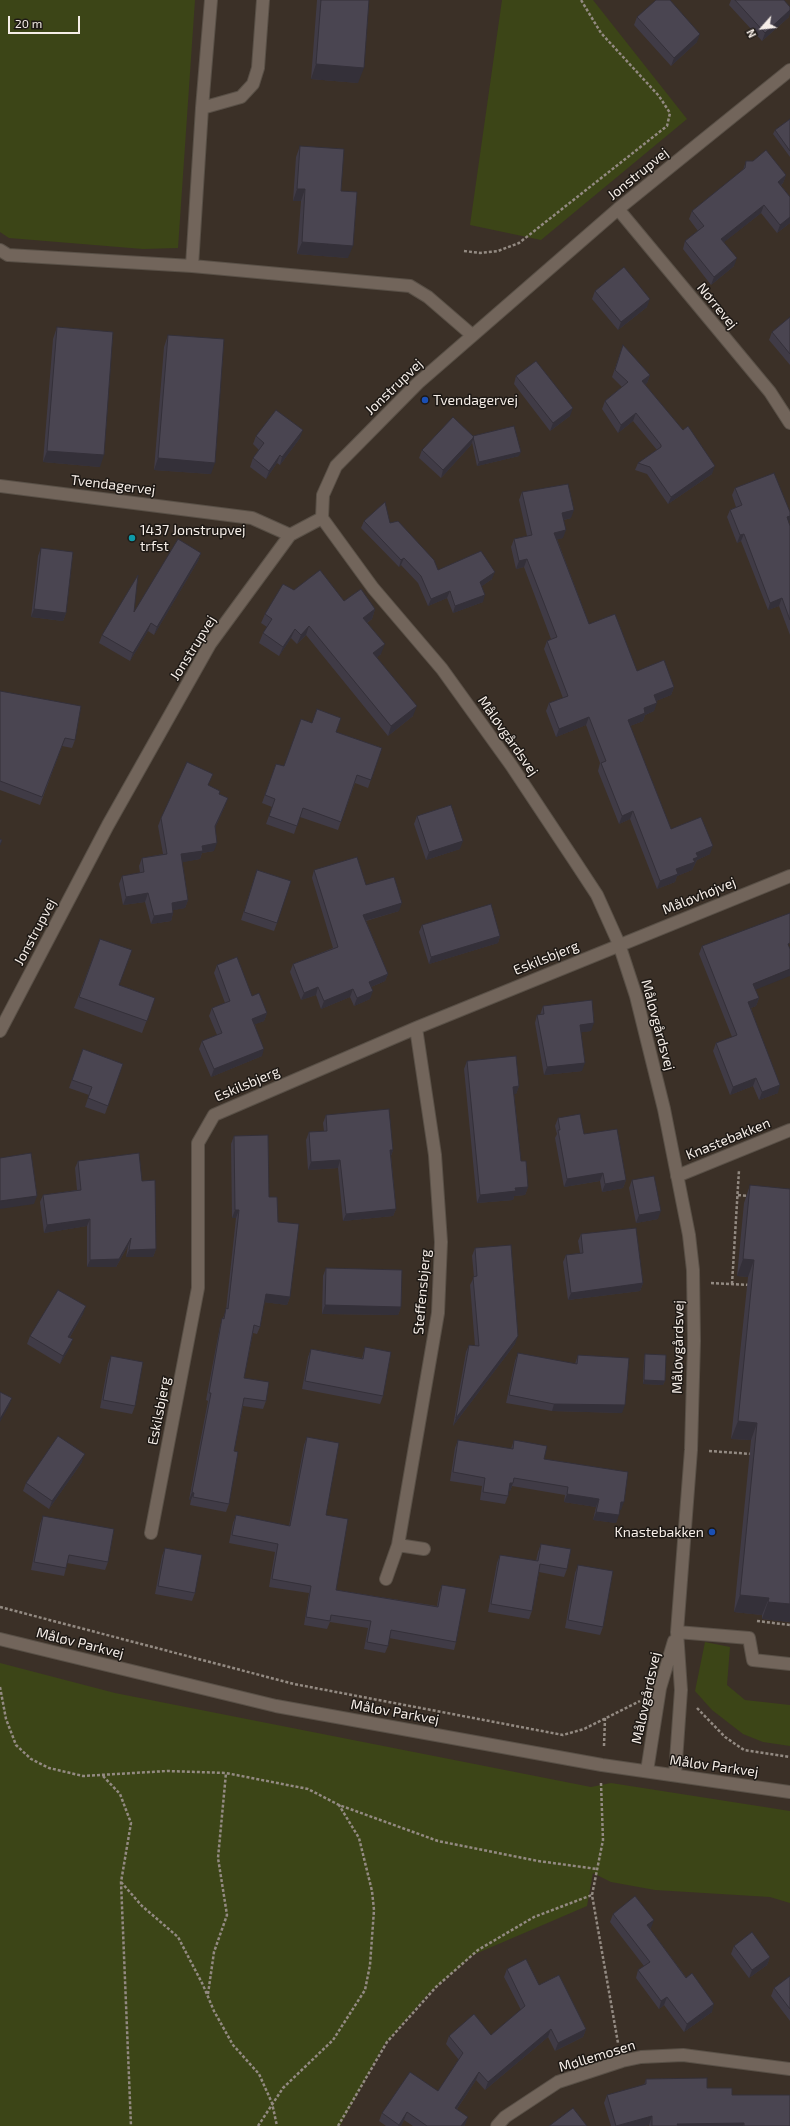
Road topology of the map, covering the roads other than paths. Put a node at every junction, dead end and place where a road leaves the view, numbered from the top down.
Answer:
1 (211, 0) edge
2 (263, 0) edge
3 (790, 70) edge
4 (202, 108) junction
5 (618, 209) junction
6 (2, 253) edge
7 (192, 266) junction
8 (472, 335) junction
9 (790, 423) edge
10 (0, 486) edge
11 (322, 518) junction
12 (290, 535) junction
13 (790, 876) edge
14 (619, 944) junction
15 (416, 1028) junction
16 (0, 1031) edge
17 (790, 1130) edge
18 (677, 1176) junction
19 (151, 1533) dead end
20 (398, 1545) junction
21 (424, 1549) dead end
22 (386, 1579) dead end
23 (677, 1632) junction
24 (0, 1639) edge
25 (790, 1664) edge
26 (647, 1771) junction
27 (675, 1775) junction
28 (790, 1792) edge
29 (790, 2069) edge
30 (497, 2126) edge

1 - 4 street
2 - 4 street
3 - 5 street, Jonstrupvej
4 - 7 street
5 - 8 street, Jonstrupvej
5 - 9 street, Nørrevej
6 - 7 street
7 - 8 street
8 - 11 street, Jonstrupvej
10 - 12 street, Tvendagervej
11 - 12 street, Jonstrupvej
11 - 14 street, Måløvgårdsvej
12 - 16 street, Jonstrupvej
13 - 14 street, Måløvhøjvej
14 - 15 street, Eskilsbjerg
14 - 18 street, Måløvgårdsvej
15 - 19 street, Eskilsbjerg
15 - 20 street, Steffensbjerg
17 - 18 street, Knastebakken
18 - 23 street, Måløvgårdsvej
20 - 21 street
20 - 22 street, Steffensbjerg
23 - 25 street
23 - 26 street, Måløvgårdsvej
23 - 27 street, Måløvgårdsvej
24 - 26 street, Måløv Parkvej
26 - 27 street, Måløv Parkvej
27 - 28 street, Måløv Parkvej
29 - 30 street, Møllemosen

